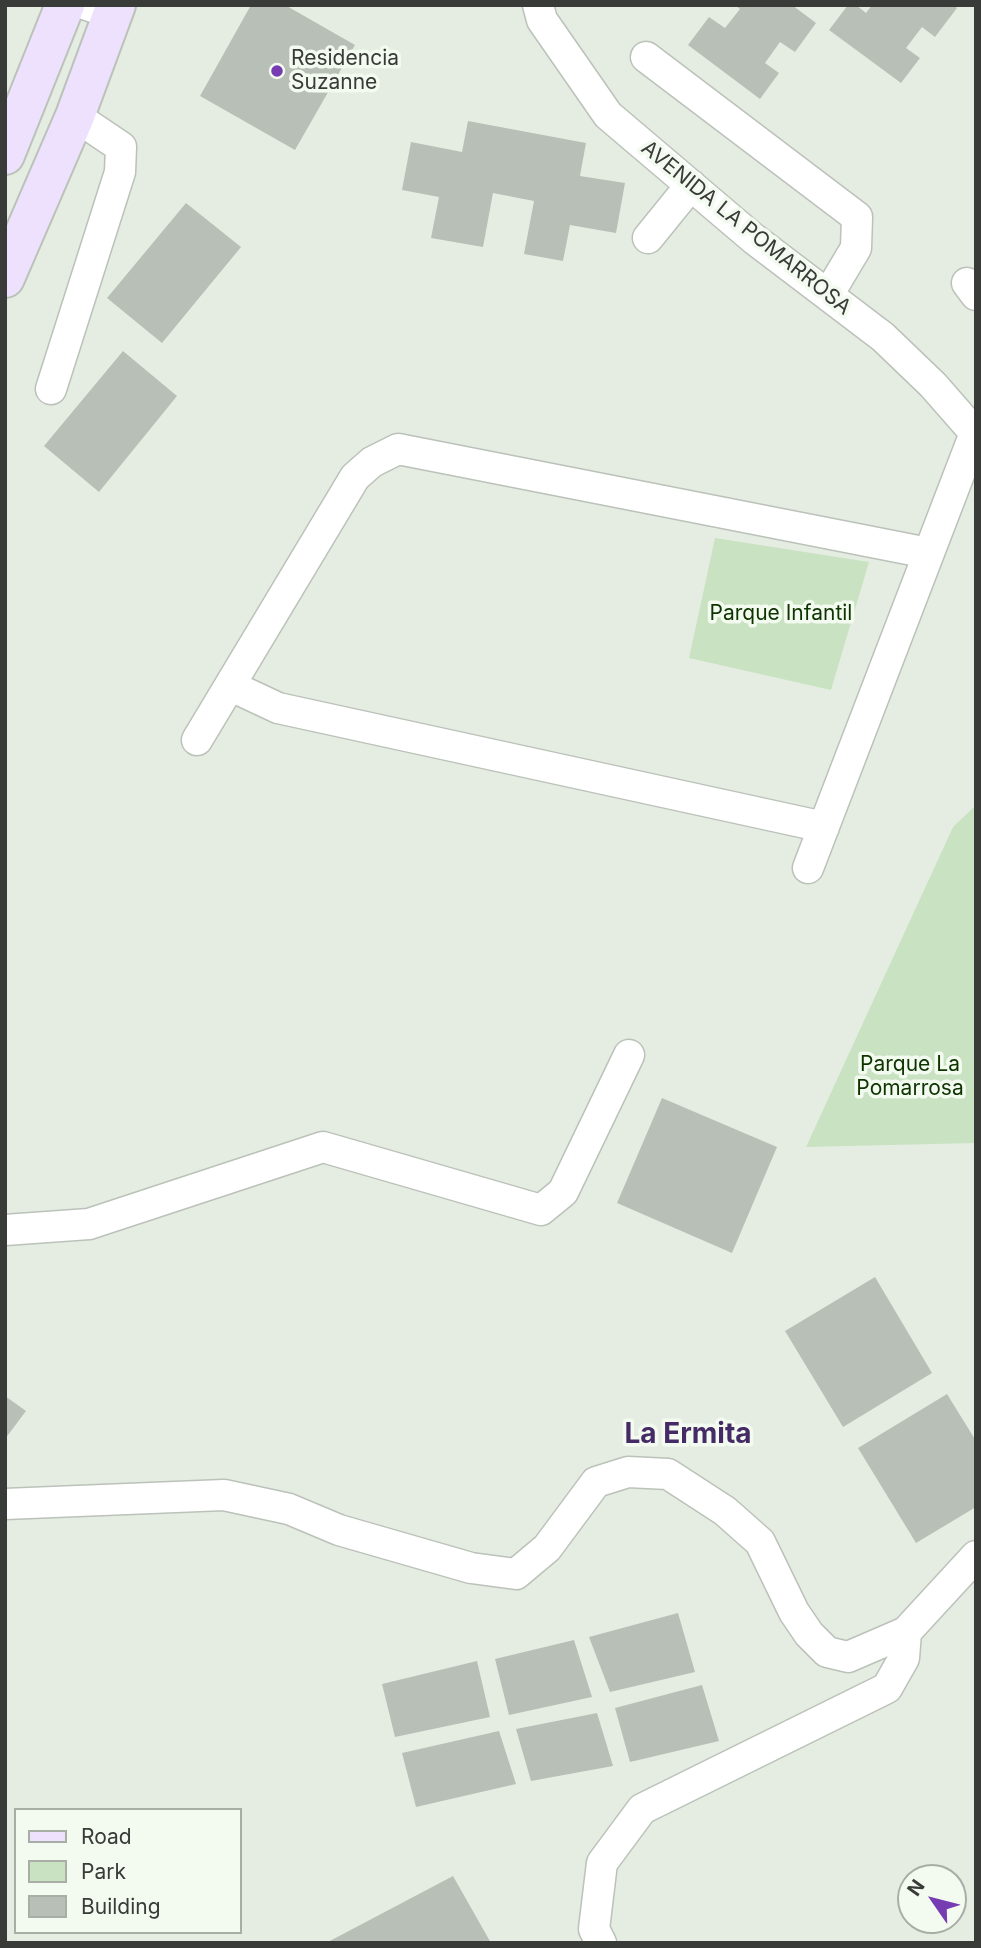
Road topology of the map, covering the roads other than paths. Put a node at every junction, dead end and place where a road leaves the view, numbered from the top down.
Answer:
1 (65, 5) edge
2 (538, 5) edge
3 (106, 8) edge
4 (646, 57) dead end
5 (75, 116) junction
6 (5, 155) edge
7 (691, 185) junction
8 (649, 238) dead end
9 (5, 278) edge
10 (828, 295) junction
11 (51, 389) dead end
12 (975, 433) edge
13 (928, 553) junction
14 (230, 687) junction
15 (197, 740) dead end
16 (824, 827) junction
17 (808, 869) dead end
18 (629, 1055) dead end
19 (5, 1230) edge
20 (5, 1504) edge
21 (976, 1556) edge
22 (906, 1632) junction
23 (601, 1943) edge

1 - 6 street
2 - 7 street, AVENIDA LA POMARROSA
3 - 5 street
4 - 10 street
5 - 9 street
5 - 11 street
7 - 8 street
7 - 10 street, AVENIDA LA POMARROSA
10 - 12 street, AVENIDA LA POMARROSA
12 - 13 street
13 - 14 street
13 - 16 street
14 - 15 street
14 - 16 street
16 - 17 street
18 - 19 street
20 - 22 street
21 - 22 street
22 - 23 street

